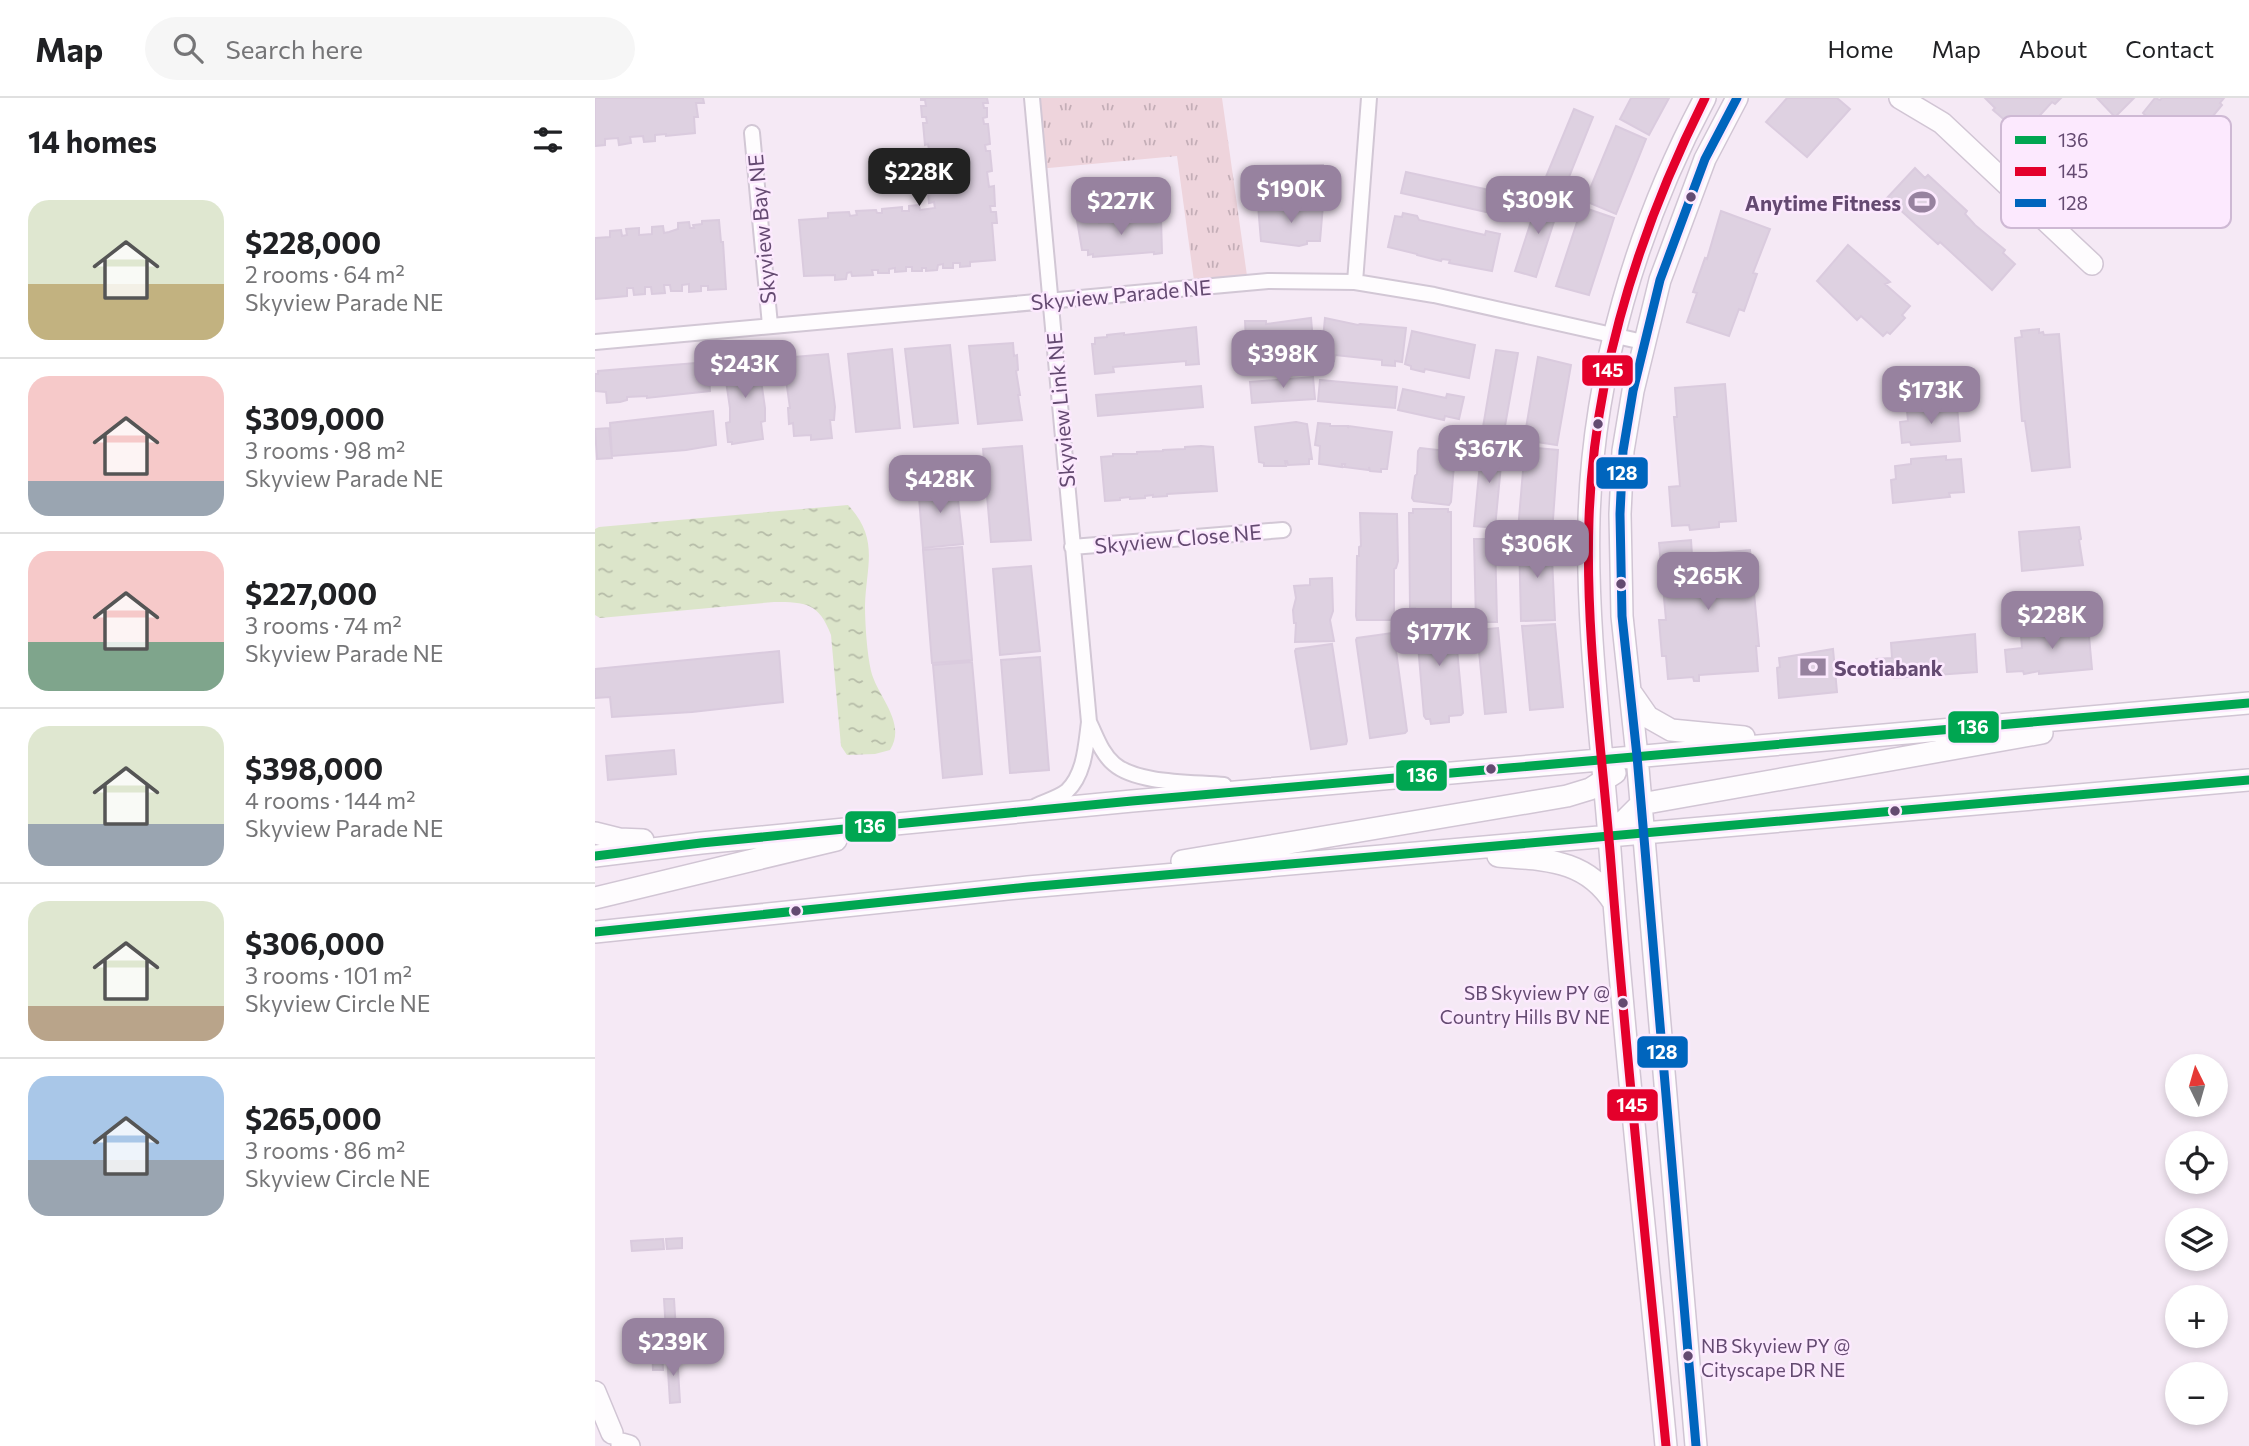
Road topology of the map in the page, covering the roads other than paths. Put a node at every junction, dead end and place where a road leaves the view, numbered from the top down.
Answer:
1 (1031, 98) edge
2 (1369, 98) edge
3 (1705, 98) edge
4 (1737, 98) edge
5 (1899, 98) edge
6 (1927, 98) edge
7 (1942, 123) junction
8 (753, 132) dead end
9 (2001, 178) edge
10 (2054, 228) edge
11 (2092, 264) dead end
12 (1355, 282) junction
13 (1051, 300) junction
14 (770, 325) junction
15 (1615, 336) junction
16 (595, 341) edge
17 (1643, 342) junction
18 (1283, 530) dead end
19 (1072, 547) junction
20 (1629, 689) junction
21 (2249, 703) edge
22 (2191, 708) junction
23 (1089, 722) junction
24 (1814, 741) junction
25 (1637, 756) junction
26 (1603, 760) junction
27 (2249, 765) edge
28 (2249, 780) edge
29 (1604, 781) junction
30 (2157, 788) junction
31 (1260, 789) junction
32 (1641, 804) junction
33 (1022, 812) junction
34 (913, 821) junction
35 (595, 833) edge
36 (1643, 833) junction
37 (1609, 836) junction
38 (701, 843) junction
39 (1433, 851) junction
40 (595, 856) edge
41 (1028, 887) junction
42 (595, 898) edge
43 (1614, 904) junction
44 (595, 932) edge
45 (595, 1392) edge
46 (616, 1439) edge
47 (1666, 1446) edge
48 (1696, 1446) edge

1 - 13 street, Skyview Link NE
2 - 12 street
3 - 15 main road
4 - 17 main road
5 - 7 main road
6 - 7 main road
7 - 9 main road
8 - 14 street, Skyview Bay NE
10 - 11 main road
12 - 13 street, Skyview Parade NE
12 - 15 street, Skyview Parade NE
13 - 14 street, Skyview Parade NE
13 - 19 street, Skyview Link NE
14 - 16 street, Skyview Parade NE
15 - 17 street, Skyview Parade NE
15 - 26 main road
17 - 20 main road
18 - 19 street, Skyview Close NE
19 - 23 street, Skyview Link NE
20 - 24 main road
20 - 25 main road
21 - 22 main road
22 - 24 main road
22 - 32 main road
23 - 31 street, Skyview Link NE
23 - 33 street, Skyview Link NE
24 - 25 main road
25 - 26 main road
25 - 29 main road
25 - 32 main road
26 - 29 main road
26 - 31 main road
27 - 30 main road
28 - 30 main road
29 - 37 main road
29 - 41 main road
30 - 36 main road
31 - 33 main road
32 - 36 main road
32 - 37 main road
33 - 34 main road
34 - 38 main road
34 - 42 main road
35 - 38 main road
36 - 37 main road
36 - 48 main road
37 - 39 main road
37 - 43 main road
38 - 40 main road
39 - 41 main road
39 - 43 main road
41 - 44 main road
43 - 47 main road
45 - 46 main road

